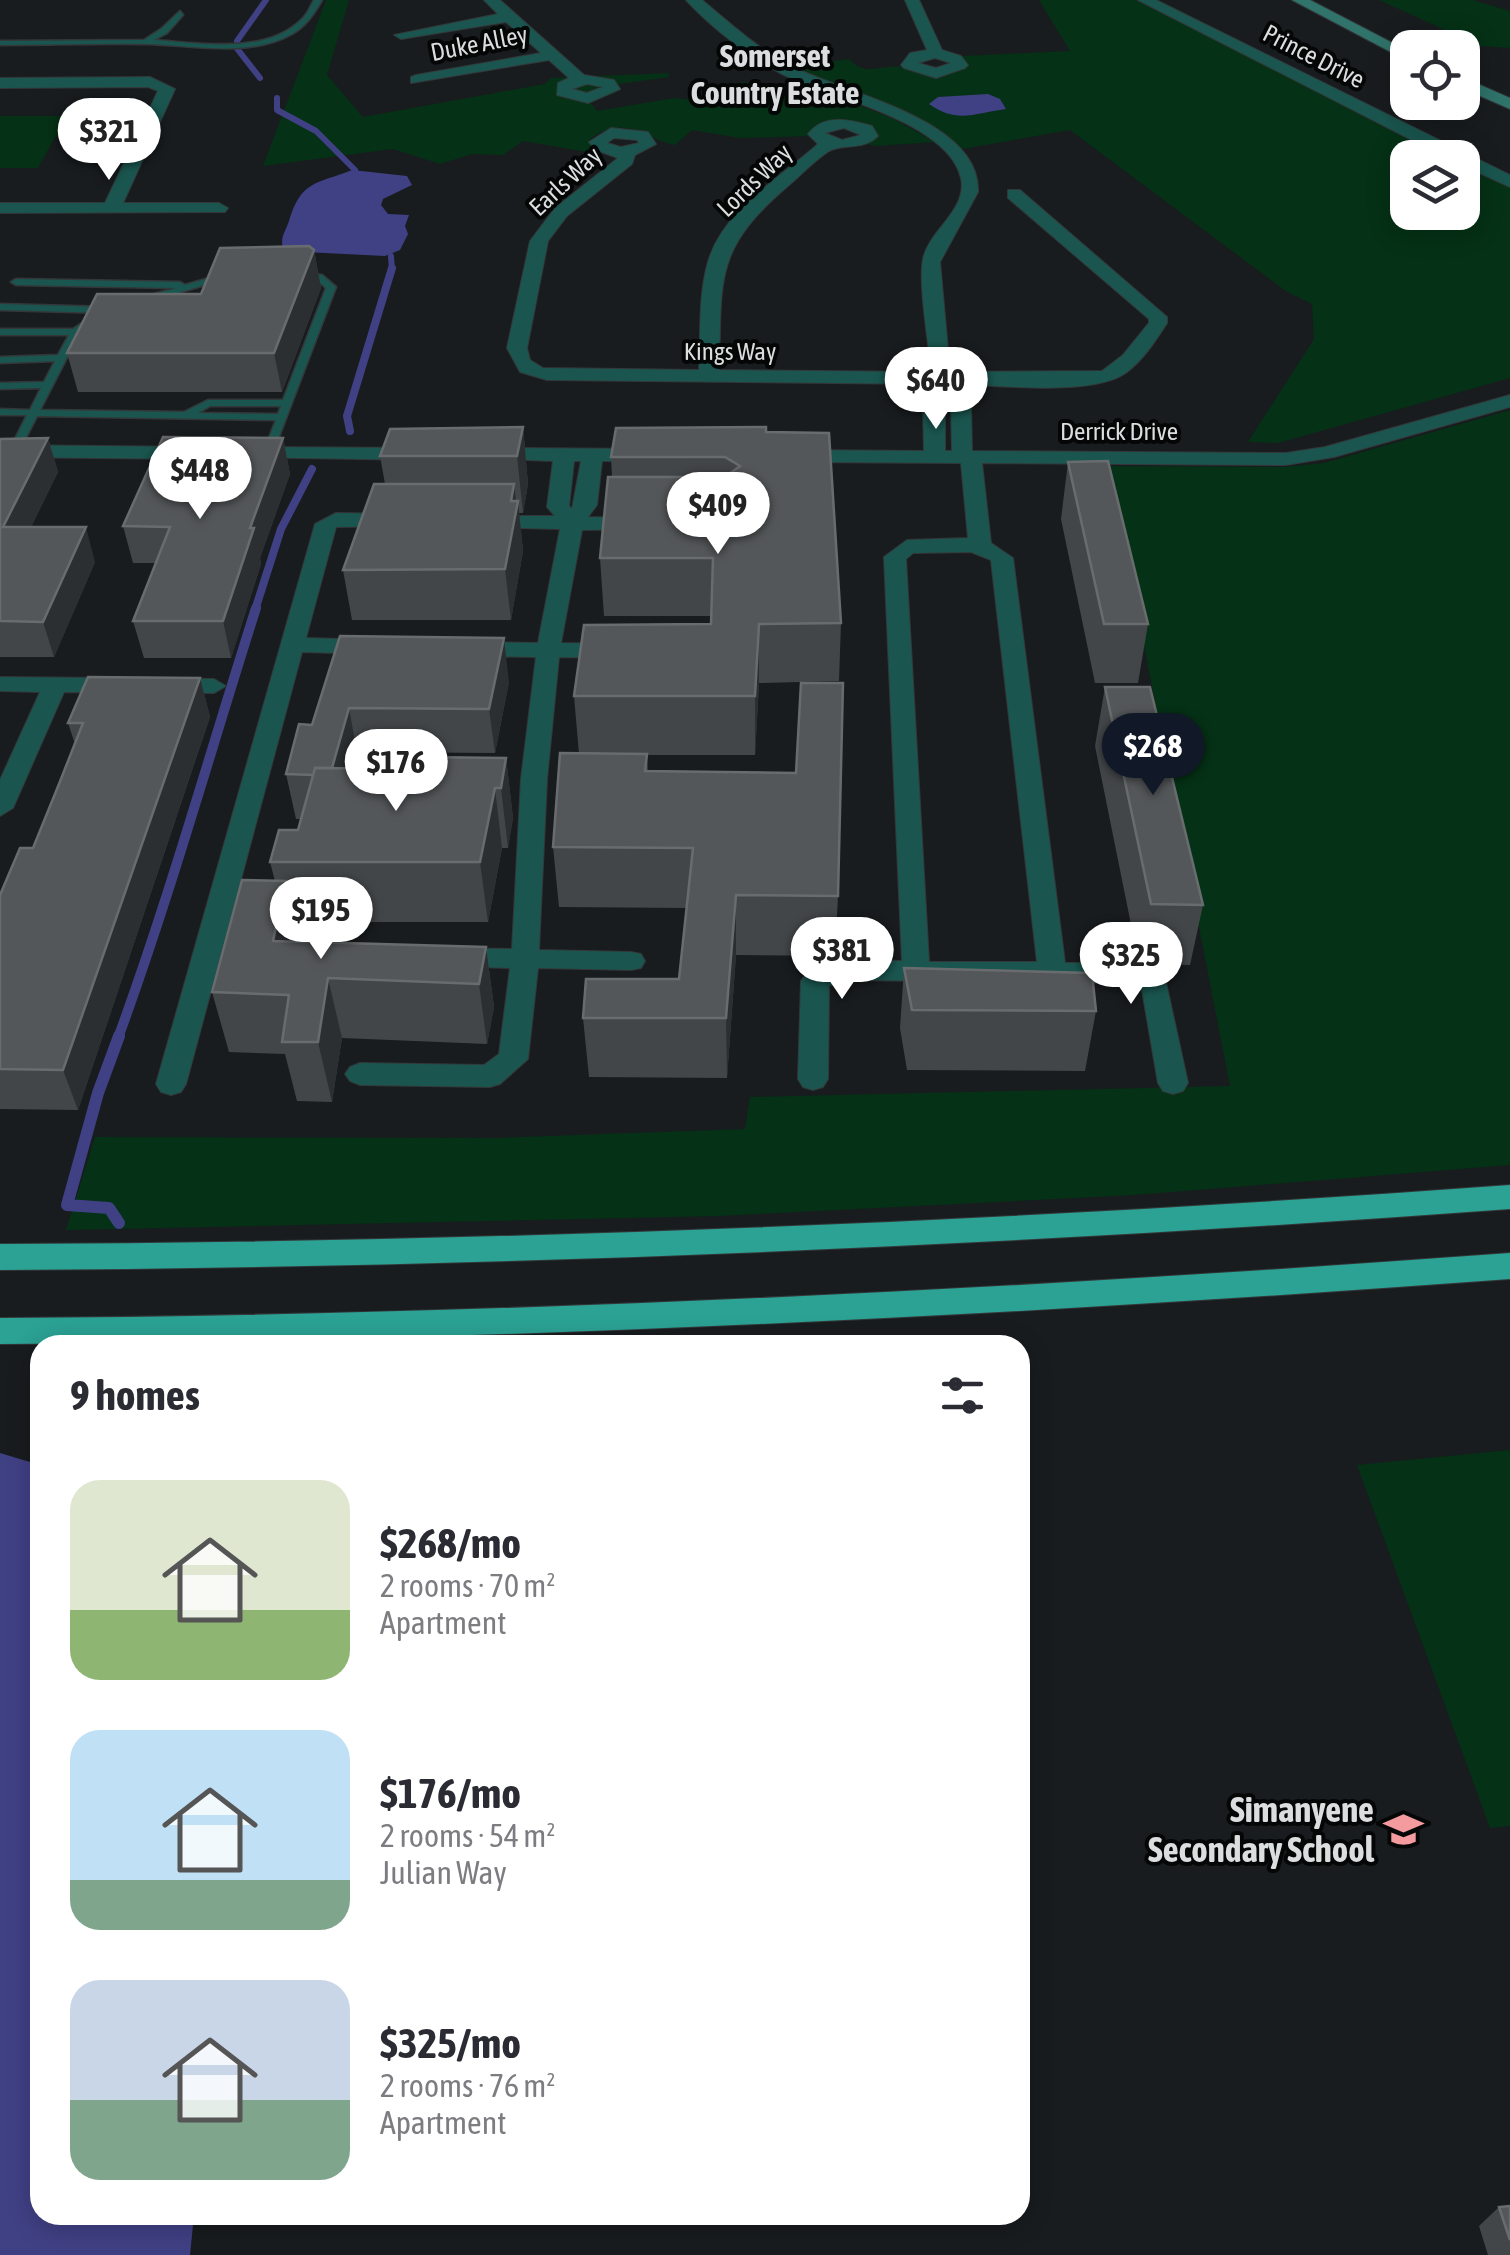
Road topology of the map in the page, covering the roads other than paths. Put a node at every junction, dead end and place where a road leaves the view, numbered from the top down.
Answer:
1 (318, 0) edge
2 (490, 0) edge
3 (693, 0) edge
4 (912, 0) edge
5 (1145, 0) edge
6 (1300, 0) edge
7 (1321, 0) edge
8 (180, 12) dead end
9 (508, 17) junction
10 (401, 35) dead end
11 (1390, 38) edge
12 (146, 42) junction
13 (0, 43) edge
14 (1390, 48) edge
15 (936, 54) dead end
16 (552, 55) junction
17 (578, 79) dead end
18 (416, 80) dead end
19 (1480, 80) edge
20 (0, 83) edge
21 (1480, 90) edge
22 (1510, 92) edge
23 (1510, 104) edge
24 (1426, 140) edge
25 (829, 143) dead end
26 (628, 152) dead end
27 (1480, 167) edge
28 (1510, 182) edge
29 (1014, 194) dead end
30 (112, 207) junction
31 (0, 208) edge
32 (219, 208) dead end
33 (236, 275) edge
34 (282, 276) edge
35 (16, 282) dead end
36 (188, 285) junction
37 (0, 307) edge
38 (112, 310) junction
39 (0, 332) edge
40 (75, 332) junction
41 (61, 358) junction
42 (0, 360) edge
43 (522, 364) joint
44 (709, 376) junction
45 (941, 378) junction
46 (47, 385) junction
47 (0, 386) edge
48 (1510, 400) edge
49 (287, 403) junction
50 (0, 412) edge
51 (32, 412) junction
52 (188, 414) junction
53 (281, 418) junction
54 (7, 451) edge
55 (268, 454) junction
56 (564, 455) junction
57 (592, 455) junction
58 (668, 456) edge
59 (764, 456) edge
60 (935, 457) junction
61 (967, 457) junction
62 (572, 524) junction
63 (668, 524) edge
64 (980, 547) junction
65 (293, 645) junction
66 (391, 647) edge
67 (450, 648) edge
68 (548, 650) junction
69 (636, 652) edge
70 (0, 684) edge
71 (54, 684) junction
72 (214, 686) dead end
73 (0, 808) edge
74 (416, 957) edge
75 (525, 958) junction
76 (632, 961) dead end
77 (916, 971) junction
78 (1052, 972) junction
79 (360, 1074) dead end
80 (813, 1079) dead end
81 (1173, 1083) dead end
82 (171, 1084) dead end
83 (1510, 1197) edge
84 (0, 1257) edge
85 (1510, 1266) edge
86 (0, 1331) edge

1 - 12 lane
2 - 9 street
3 - 45 street
4 - 15 street
5 - 24 street, Prince Drive
6 - 14 street
7 - 11 street
8 - 12 lane
9 - 10 street
9 - 16 street
12 - 13 lane
16 - 17 street
16 - 18 street, Duke Alley
19 - 22 street
20 - 30 street
21 - 23 street
25 - 44 street, Lords Way
26 - 43 street, Earls Way
27 - 28 street, Prince Drive
29 - 45 street, Kings Way
30 - 31 street
30 - 32 street
33 - 36 lane
34 - 49 lane
35 - 36 lane
36 - 38 lane
37 - 38 lane
38 - 40 lane
39 - 40 lane
40 - 41 lane
41 - 42 lane
41 - 46 lane
43 - 44 street, Kings Way
44 - 45 street, Kings Way
45 - 60 street
45 - 61 street
46 - 47 lane
46 - 51 lane
48 - 61 street, Derrick Drive
49 - 52 lane
49 - 53 lane
50 - 51 lane
51 - 52 lane
51 - 54 lane
52 - 53 lane
53 - 55 lane
54 - 55 street
55 - 56 street
56 - 57 street
56 - 62 street
57 - 58 street
57 - 62 street
59 - 60 street, Derrick Drive
60 - 61 street, Derrick Drive
61 - 64 street
62 - 63 street
62 - 65 street
62 - 68 street
64 - 77 street
64 - 78 street
65 - 66 street
65 - 82 street
67 - 68 street
68 - 69 street
68 - 75 street
70 - 71 street
71 - 72 street
71 - 73 street
74 - 75 street
75 - 76 street
75 - 79 street
77 - 78 street
77 - 80 street
78 - 81 street
83 - 84 highway
85 - 86 highway

